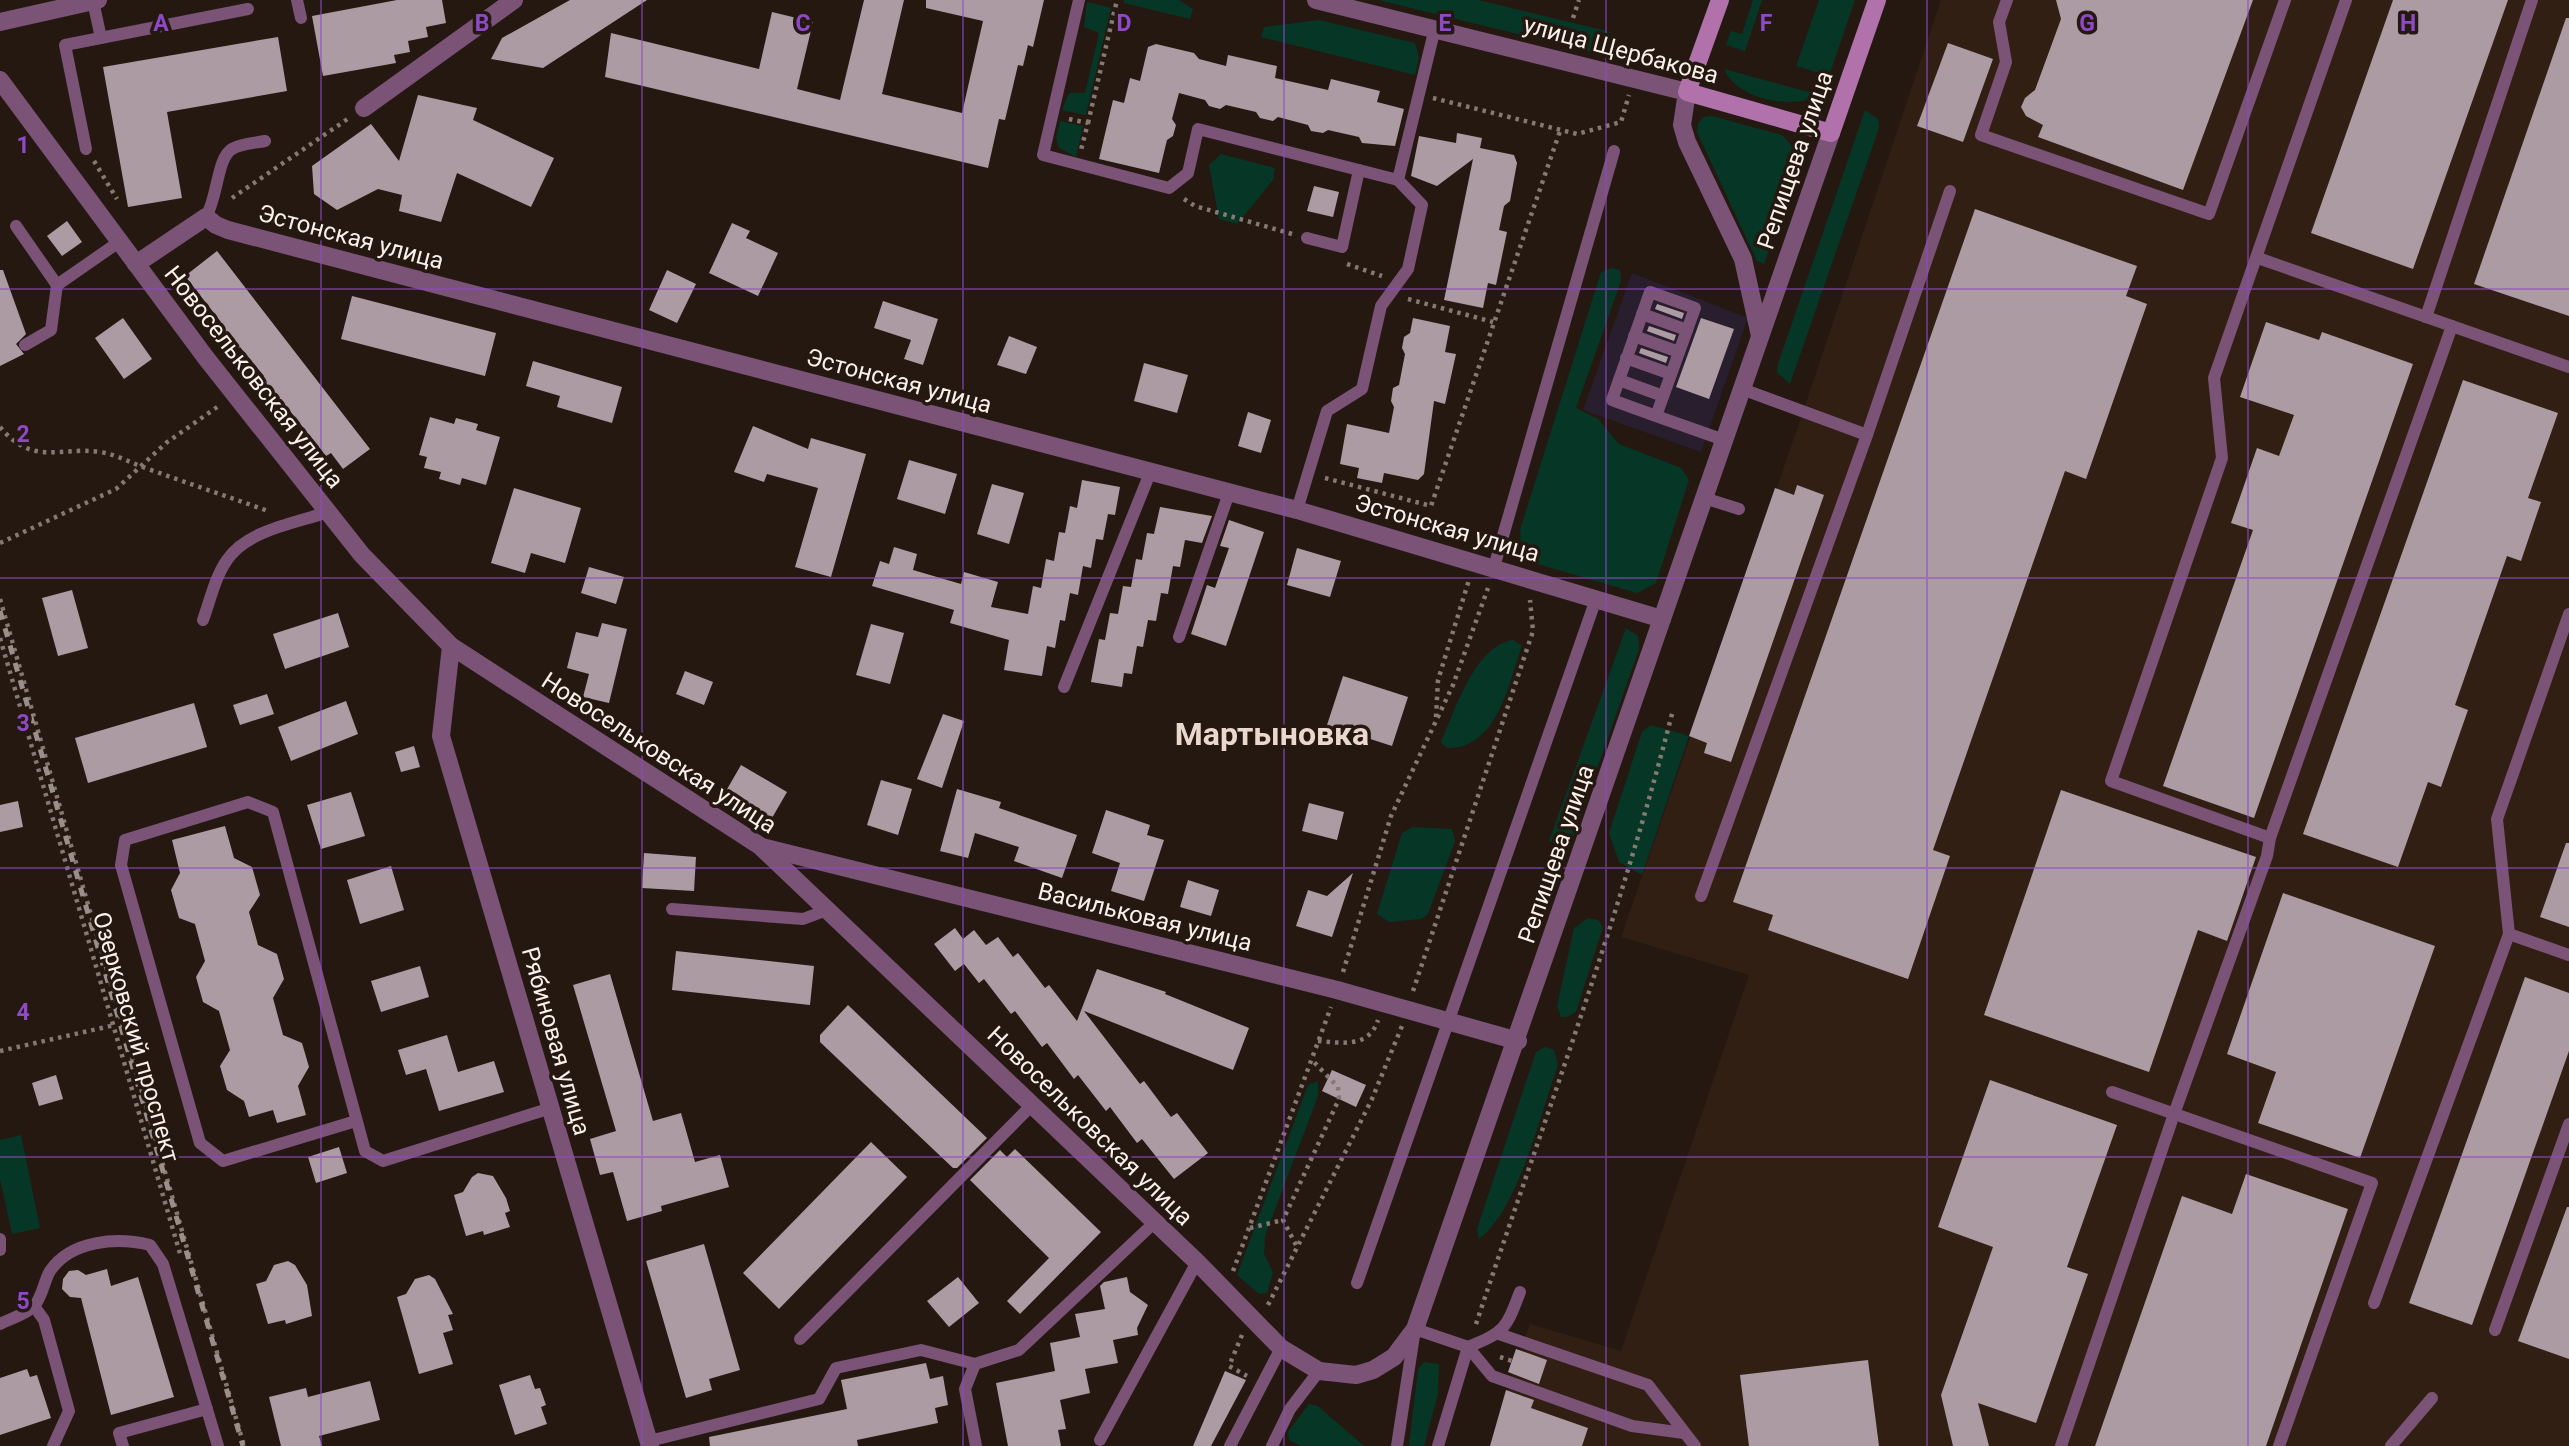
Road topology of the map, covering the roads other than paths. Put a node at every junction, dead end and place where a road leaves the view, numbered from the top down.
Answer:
1 (96, 0) edge
2 (297, 0) edge
3 (514, 0) edge
4 (1079, 0) edge
5 (1316, 0) edge
6 (1720, 0) edge
7 (1877, 0) edge
8 (2007, 0) edge
9 (2284, 0) edge
10 (2346, 0) edge
11 (2532, 0) edge
12 (248, 9) dead end
13 (301, 18) dead end
14 (0, 22) edge
15 (1435, 28) junction
16 (101, 37) junction
17 (0, 80) edge
18 (1687, 92) junction
19 (364, 108) road end
20 (1830, 133) junction
21 (265, 141) dead end
22 (86, 149) dead end
23 (1614, 151) dead end
24 (1359, 170) junction
25 (1398, 180) junction
26 (1950, 191) dead end
27 (206, 217) junction
28 (16, 226) dead end
29 (1307, 238) road end
30 (119, 242) junction
31 (2258, 258) junction
32 (136, 264) junction
33 (57, 285) junction
34 (1642, 314) junction
35 (2426, 317) junction
36 (2452, 326) junction
37 (1687, 330) junction
38 (1634, 336) junction
39 (1760, 336) junction
40 (25, 345) dead end
41 (1679, 352) junction
42 (1626, 358) junction
43 (2569, 367) edge
44 (1671, 374) junction
45 (1619, 380) junction
46 (1742, 389) junction
47 (1664, 396) junction
48 (1657, 416) junction
49 (1867, 435) junction
50 (1724, 440) junction
51 (1150, 473) junction
52 (1229, 493) junction
53 (1704, 498) junction
54 (1739, 509) dead end
55 (1297, 510) junction
56 (328, 512) junction
57 (1486, 564) junction
58 (1596, 598) junction
59 (2569, 614) edge
60 (1662, 619) junction
61 (202, 620) dead end
62 (1179, 637) dead end
63 (451, 646) junction
64 (1064, 687) dead end
65 (2270, 838) junction
66 (760, 846) junction
67 (1701, 896) dead end
68 (672, 909) dead end
69 (827, 910) junction
70 (2509, 934) junction
71 (2569, 955) edge
72 (1447, 1020) junction
73 (1518, 1041) junction
74 (2112, 1092) dead end
75 (1032, 1105) junction
76 (551, 1108) junction
77 (2174, 1114) junction
78 (356, 1121) junction
79 (2569, 1124) edge
80 (1155, 1222) junction
81 (0, 1239) edge
82 (0, 1250) edge
83 (1197, 1262) junction
84 (1357, 1283) dead end
85 (1520, 1292) dead end
86 (2374, 1303) dead end
87 (34, 1306) junction
88 (0, 1324) edge
89 (1415, 1329) junction
90 (2495, 1330) dead end
91 (1499, 1335) junction
92 (800, 1339) dead end
93 (1468, 1347) junction
94 (1281, 1348) junction
95 (975, 1364) junction
96 (1373, 1370) joint
97 (1319, 1371) junction
98 (2432, 1398) dead end
99 (207, 1409) junction
100 (1684, 1433) junction
101 (1100, 1440) dead end
102 (650, 1444) edge
103 (53, 1446) edge
104 (122, 1446) edge
105 (218, 1446) edge
106 (976, 1446) edge
107 (1230, 1446) edge
108 (1272, 1446) edge
109 (1397, 1446) edge
110 (1438, 1446) edge
111 (1695, 1446) edge
112 (2061, 1446) edge
113 (2279, 1446) edge
114 (2391, 1446) edge

1 - 14 street
1 - 16 lane
2 - 13 lane
3 - 19 street
4 - 24 lane
5 - 15 street, улица Щербакова
6 - 18 street, Репищева улица
7 - 20 street, Репищева улица
8 - 9 lane
10 - 31 lane
11 - 35 lane
12 - 16 lane
15 - 18 street, улица Щербакова
15 - 25 lane
16 - 22 lane
17 - 30 street, Новосельковская улица
18 - 20 street, улица Щербакова
18 - 39 street, Репищева улица
20 - 39 street, Репищева улица
21 - 27 lane
23 - 57 lane
24 - 25 lane
24 - 29 lane
25 - 55 lane
26 - 49 lane
27 - 32 street
27 - 51 street, Эстонская улица
28 - 33 lane
30 - 32 street, Новосельковская улица
30 - 33 lane
31 - 35 lane
31 - 65 lane
32 - 56 street, Новосельковская улица
33 - 40 lane
34 - 37 lane
34 - 37 lane
34 - 38 lane
35 - 36 lane
36 - 43 lane
36 - 65 lane
37 - 41 lane
38 - 41 lane
38 - 42 lane
39 - 46 street, Репищева улица
41 - 44 lane
42 - 44 lane
42 - 45 lane
44 - 47 lane
45 - 47 lane
45 - 48 lane
46 - 49 lane
46 - 50 street, Репищева улица
47 - 48 lane
48 - 50 lane
49 - 67 lane
50 - 53 street, Репищева улица
51 - 52 street, Эстонская улица
51 - 64 lane
52 - 55 street, Эстонская улица
52 - 62 lane
53 - 54 lane
53 - 60 street, Репищева улица
55 - 57 street, Эстонская улица
56 - 61 lane
56 - 63 street, Новосельковская улица
57 - 58 street, Эстонская улица
58 - 60 street, Эстонская улица
58 - 72 lane
59 - 70 lane
60 - 73 street, Репищева улица
63 - 66 street, Новосельковская улица
63 - 76 street, Рябиновая улица
65 - 77 lane
66 - 69 street, Новосельковская улица
66 - 72 street, Васильковая улица
68 - 69 lane
69 - 75 street, Новосельковская улица
70 - 71 lane
70 - 86 lane
72 - 73 street, Васильковая улица
72 - 84 lane
73 - 89 street, Репищева улица
74 - 77 lane
75 - 80 street, Новосельковская улица
75 - 92 lane
76 - 78 lane
76 - 102 street, Рябиновая улица
77 - 112 lane
77 - 113 lane
78 - 78 lane
79 - 90 lane
80 - 83 street, Новосельковская улица
80 - 95 lane
81 - 82 lane
83 - 94 street, Новосельковская улица
83 - 101 lane
85 - 91 lane
87 - 88 lane
87 - 99 lane
87 - 103 lane
89 - 93 lane
89 - 96 street, Репищева улица
89 - 109 lane
91 - 93 lane
91 - 100 lane
93 - 100 lane
93 - 110 lane
94 - 97 street, Новосельковская улица
94 - 107 lane
95 - 102 lane
95 - 106 lane
96 - 97 street, Новосельковская улица
97 - 108 lane
98 - 114 lane
99 - 104 lane
99 - 105 lane
100 - 111 lane

